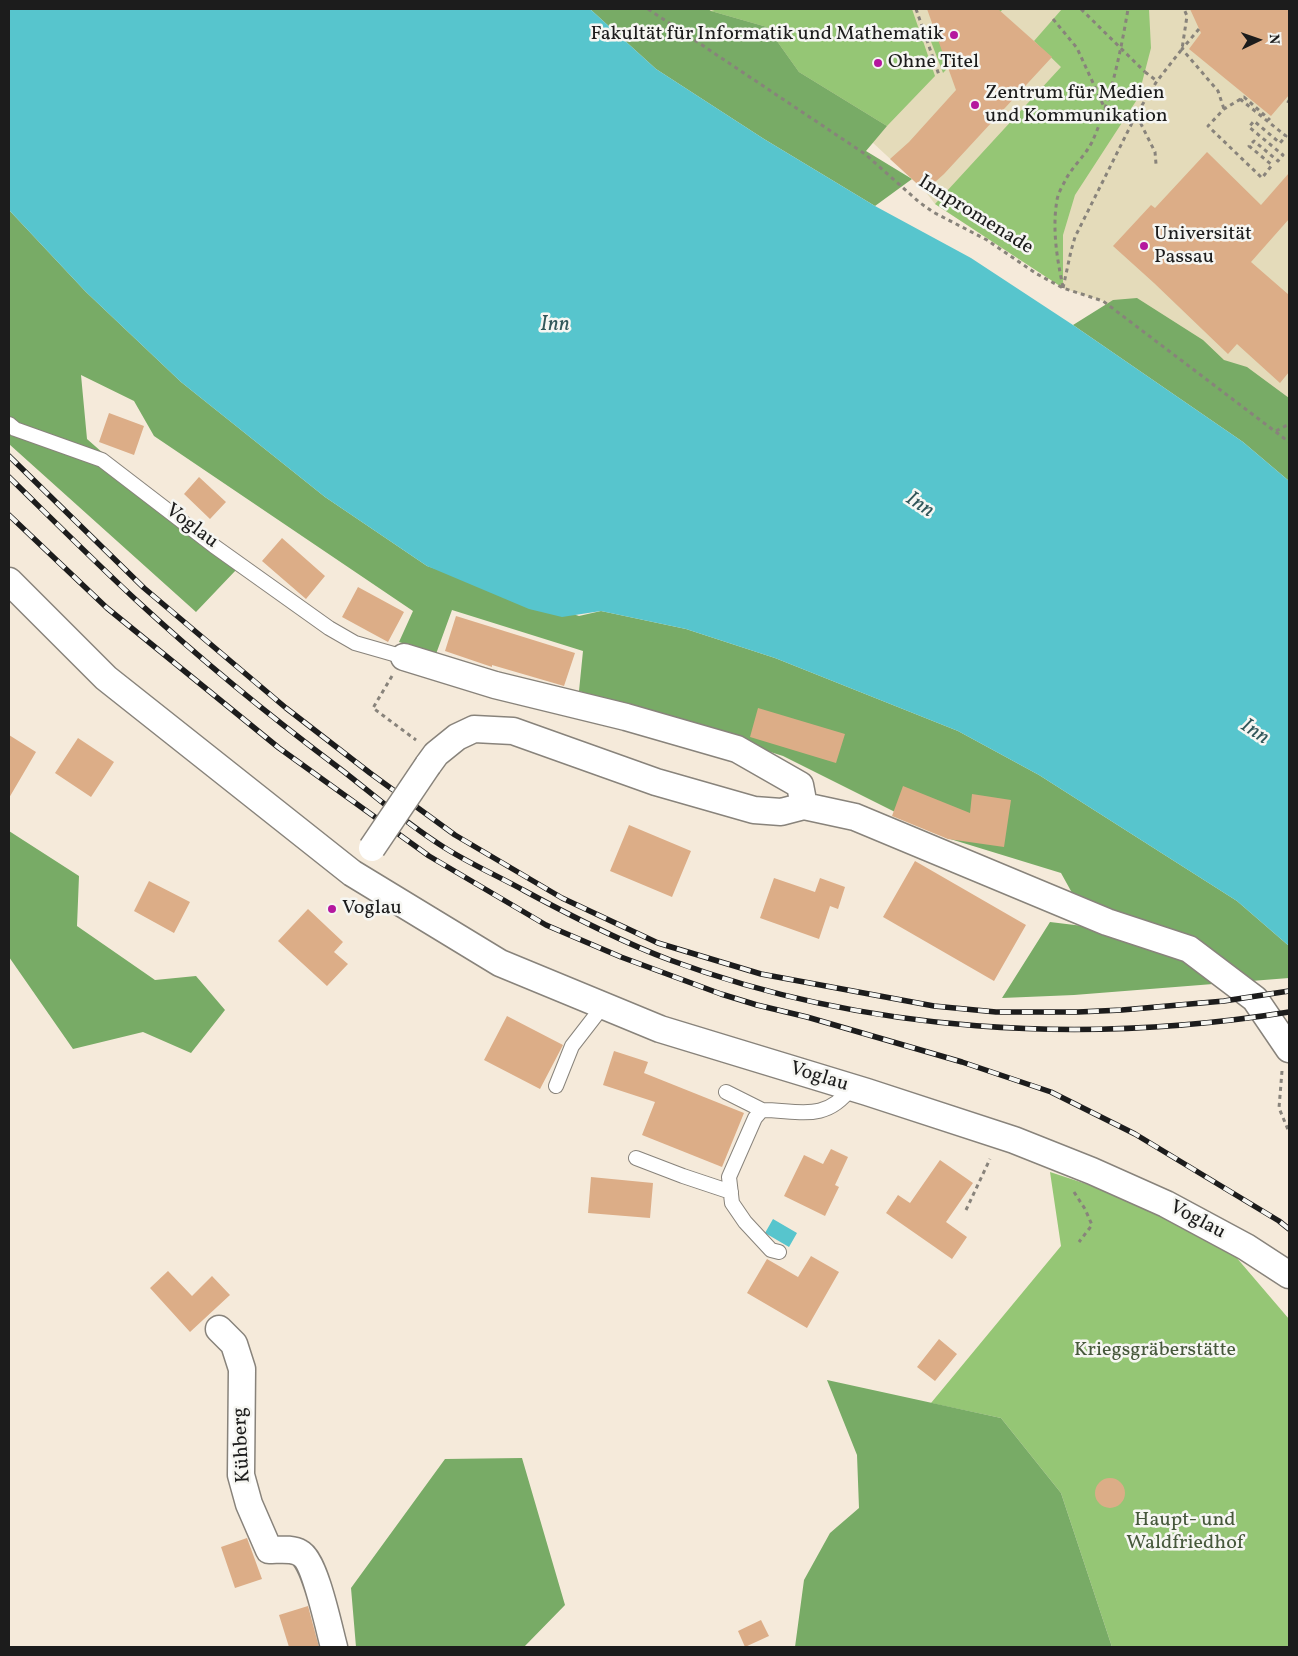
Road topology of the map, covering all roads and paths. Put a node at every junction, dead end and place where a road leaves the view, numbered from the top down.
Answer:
1 (648, 9) edge
2 (916, 9) edge
3 (1080, 9) edge
4 (1128, 9) edge
5 (1184, 9) edge
6 (1053, 19) dead end
7 (1199, 29) dead end
8 (936, 33) dead end
9 (926, 37) junction
10 (1182, 49) junction
11 (939, 75) dead end
12 (1157, 81) junction
13 (1240, 99) junction
14 (1105, 108) junction
15 (1224, 109) junction
16 (1136, 115) junction
17 (1270, 120) dead end
18 (1156, 164) dead end
19 (1063, 288) junction
20 (9, 424) edge
21 (1289, 424) edge
22 (1276, 431) junction
23 (1289, 442) edge
24 (9, 581) edge
25 (404, 657) junction
26 (432, 759) junction
27 (804, 806) junction
28 (352, 873) junction
29 (603, 1006) junction
30 (1286, 1059) edge
31 (556, 1086) dead end
32 (851, 1088) junction
33 (726, 1092) dead end
34 (762, 1110) junction
35 (1289, 1132) edge
36 (1001, 1136) junction
37 (1051, 1155) junction
38 (636, 1158) dead end
39 (731, 1192) junction
40 (966, 1210) dead end
41 (1079, 1242) dead end
42 (779, 1252) dead end
43 (1289, 1276) edge
44 (220, 1329) dead end
45 (334, 1647) edge

1 - 19 path, Innpromenade
2 - 9 path
3 - 12 path, bridge
4 - 14 path
5 - 10 path
6 - 14 path
7 - 10 path
8 - 9 path
9 - 11 path
10 - 12 path
10 - 15 path
12 - 16 path
13 - 15 path
13 - 15 path
13 - 17 path
14 - 19 path
16 - 18 path
16 - 19 path
19 - 22 path, Innpromenade
20 - 25 lane, Voglau
21 - 22 path
22 - 23 path, Innpromenade
24 - 28 street, Voglau
25 - 26 path
25 - 27 street, Voglau
26 - 27 street
26 - 28 street, bridge
27 - 30 street
28 - 29 street, Voglau
29 - 31 lane
29 - 32 street, Voglau
30 - 35 path
32 - 34 lane
32 - 36 street, Voglau
33 - 34 lane
34 - 39 lane
36 - 37 street, Voglau
36 - 40 path
37 - 41 path
37 - 43 street, Voglau
38 - 39 lane
39 - 42 lane
44 - 45 street, Kühberg

